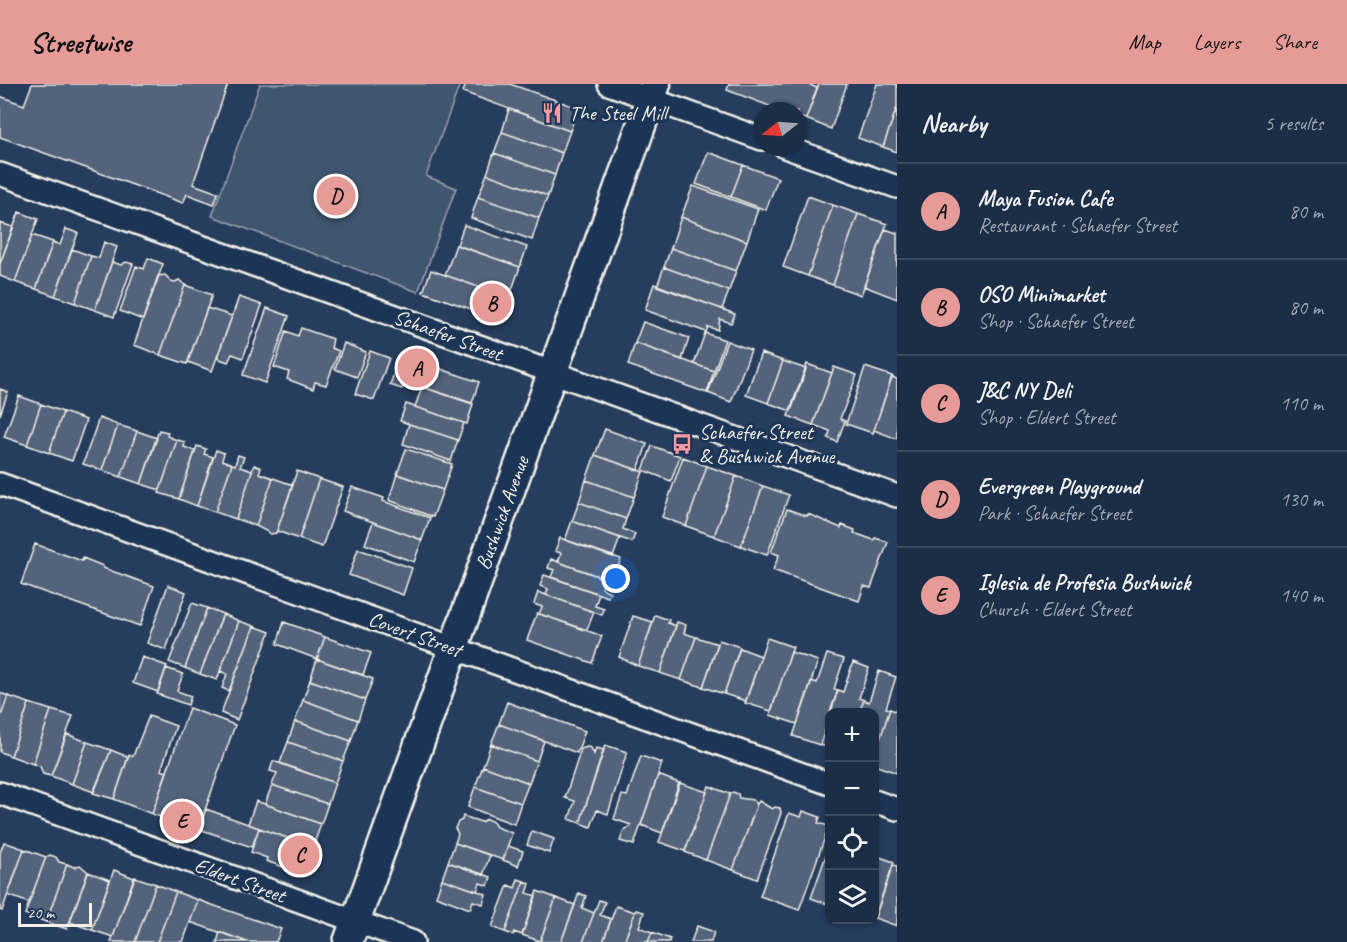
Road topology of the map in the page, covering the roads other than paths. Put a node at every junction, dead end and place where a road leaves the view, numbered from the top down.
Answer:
1 (609, 84) edge
2 (654, 92) edge
3 (753, 135) edge
4 (807, 155) edge
5 (0, 174) edge
6 (897, 187) edge
7 (552, 373) junction
8 (0, 484) edge
9 (897, 496) edge
10 (454, 647) junction
11 (825, 782) edge
12 (0, 793) edge
13 (879, 803) edge
14 (897, 809) edge
15 (351, 932) edge
16 (413, 942) edge

1 - 2 street
2 - 3 street
2 - 7 main road, Bushwick Avenue
4 - 6 street
5 - 7 street, Schaefer Street
7 - 9 street, Schaefer Street
7 - 10 main road, Bushwick Avenue
8 - 10 street, Covert Street
10 - 11 street, Covert Street
10 - 15 main road, Bushwick Avenue
12 - 15 street, Eldert Street
13 - 14 street
15 - 16 street, Eldert Street

